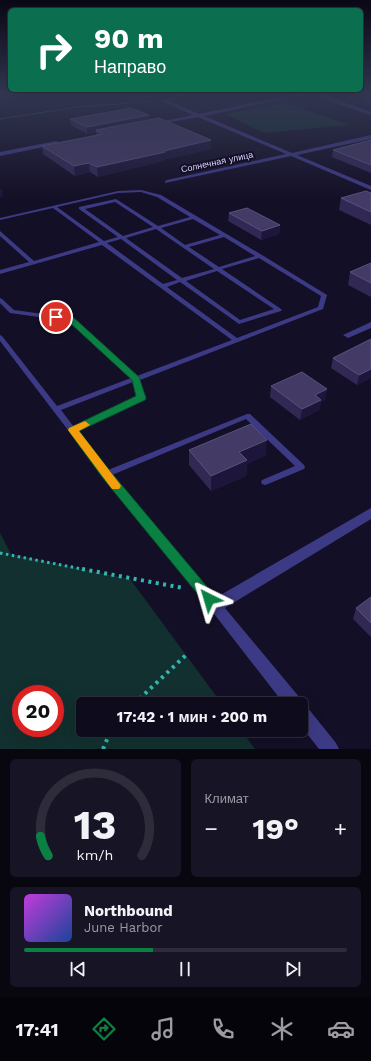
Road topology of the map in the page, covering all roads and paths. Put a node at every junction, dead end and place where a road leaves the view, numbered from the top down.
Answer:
1 (231, 129) edge
2 (371, 137) edge
3 (61, 142) edge
4 (0, 154) edge
5 (294, 155) junction
6 (167, 182) dead end
7 (371, 188) edge
8 (54, 206) junction
9 (194, 217) junction
10 (0, 219) edge
11 (158, 227) junction
12 (0, 233) edge
13 (225, 235) junction
14 (121, 237) junction
15 (103, 242) junction
16 (186, 246) junction
17 (260, 256) junction
18 (32, 262) junction
19 (219, 269) junction
20 (0, 272) edge
21 (180, 281) junction
22 (163, 286) junction
23 (0, 300) edge
24 (371, 325) edge
25 (348, 335) dead end
26 (0, 338) edge
27 (236, 340) junction
28 (136, 379) junction
29 (56, 409) junction
30 (73, 430) junction
31 (106, 474) junction
32 (265, 482) dead end
33 (371, 513) edge
34 (0, 553) edge
35 (203, 592) junction
36 (215, 606) junction
37 (186, 655) dead end
38 (141, 697) edge
39 (288, 697) edge
40 (308, 722) edge
41 (108, 737) edge
42 (103, 749) edge
43 (330, 749) edge

1 - 5 street
2 - 5 street, Солнечная улица
3 - 4 street
5 - 6 street, Солнечная улица
5 - 7 street
8 - 9 lane
8 - 10 lane
8 - 15 lane
9 - 11 lane
9 - 13 lane
11 - 14 lane
11 - 14 lane
11 - 16 lane
12 - 18 lane
13 - 16 lane
13 - 17 lane
14 - 15 lane
14 - 21 lane
15 - 18 lane
15 - 22 lane
16 - 19 lane
17 - 19 lane
17 - 27 lane
18 - 20 lane
19 - 21 lane
19 - 21 lane
21 - 22 lane
22 - 27 lane
23 - 28 lane
24 - 25 street
26 - 29 lane
27 - 28 lane
28 - 29 lane
28 - 30 lane
29 - 30 lane
30 - 31 lane
31 - 32 lane
31 - 35 lane
33 - 36 street
34 - 35 path
35 - 36 lane
36 - 39 street
37 - 38 path
40 - 43 street
41 - 42 path

